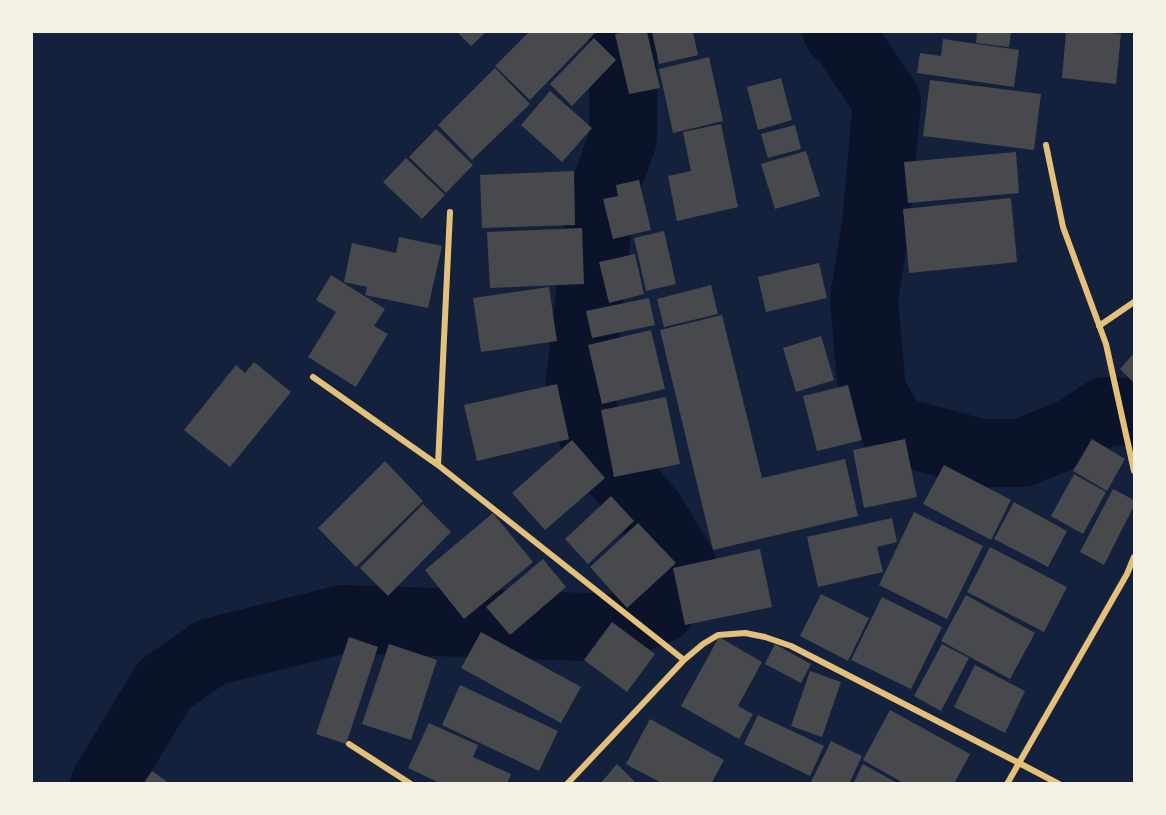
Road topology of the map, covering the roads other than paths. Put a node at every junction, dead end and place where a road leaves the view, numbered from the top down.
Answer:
1 (1046, 145) dead end
2 (450, 212) dead end
3 (1134, 302) edge
4 (1099, 326) junction
5 (313, 377) dead end
6 (438, 465) junction
7 (1134, 471) edge
8 (1134, 557) edge
9 (684, 660) junction
10 (349, 744) dead end
11 (1019, 763) junction
12 (411, 783) edge
13 (567, 783) edge
14 (1007, 783) edge
15 (1059, 783) edge

1 - 4 street
2 - 6 street
3 - 4 street
4 - 7 street
5 - 6 street
6 - 9 street
8 - 11 street
9 - 11 street
9 - 13 street
10 - 12 street
11 - 14 street
11 - 15 street

